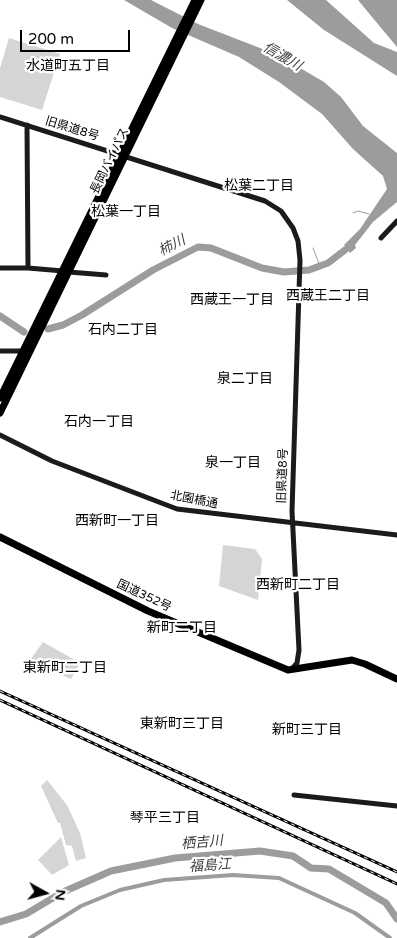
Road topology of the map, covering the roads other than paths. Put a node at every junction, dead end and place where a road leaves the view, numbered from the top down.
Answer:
1 (195, 0) edge
2 (201, 0) edge
3 (173, 53) junction
4 (0, 117) edge
5 (27, 125) junction
6 (397, 221) edge
7 (381, 238) dead end
8 (0, 268) edge
9 (28, 268) junction
10 (66, 272) junction
11 (106, 275) dead end
12 (27, 351) junction
13 (0, 352) edge
14 (0, 398) edge
15 (0, 413) edge
16 (0, 435) edge
17 (293, 522) junction
18 (397, 535) edge
19 (0, 537) edge
20 (291, 670) junction
21 (397, 679) edge
22 (294, 795) dead end
23 (397, 806) edge

1 - 3 highway, 長岡バイパス
2 - 3 highway, 長岡バイパス
3 - 10 highway, 長岡バイパス
4 - 5 street, 旧県道8号
5 - 9 street
5 - 17 street, 旧県道8号
6 - 7 street
8 - 9 street
9 - 10 street
10 - 11 street
10 - 12 highway, 長岡バイパス
12 - 13 street
12 - 14 highway, 長岡バイパス
12 - 15 highway, 長岡バイパス
16 - 17 street, 北園橋通
17 - 18 street, 北園橋通
17 - 20 street, 旧県道8号
19 - 20 highway, 国道352号
20 - 21 highway
22 - 23 street

